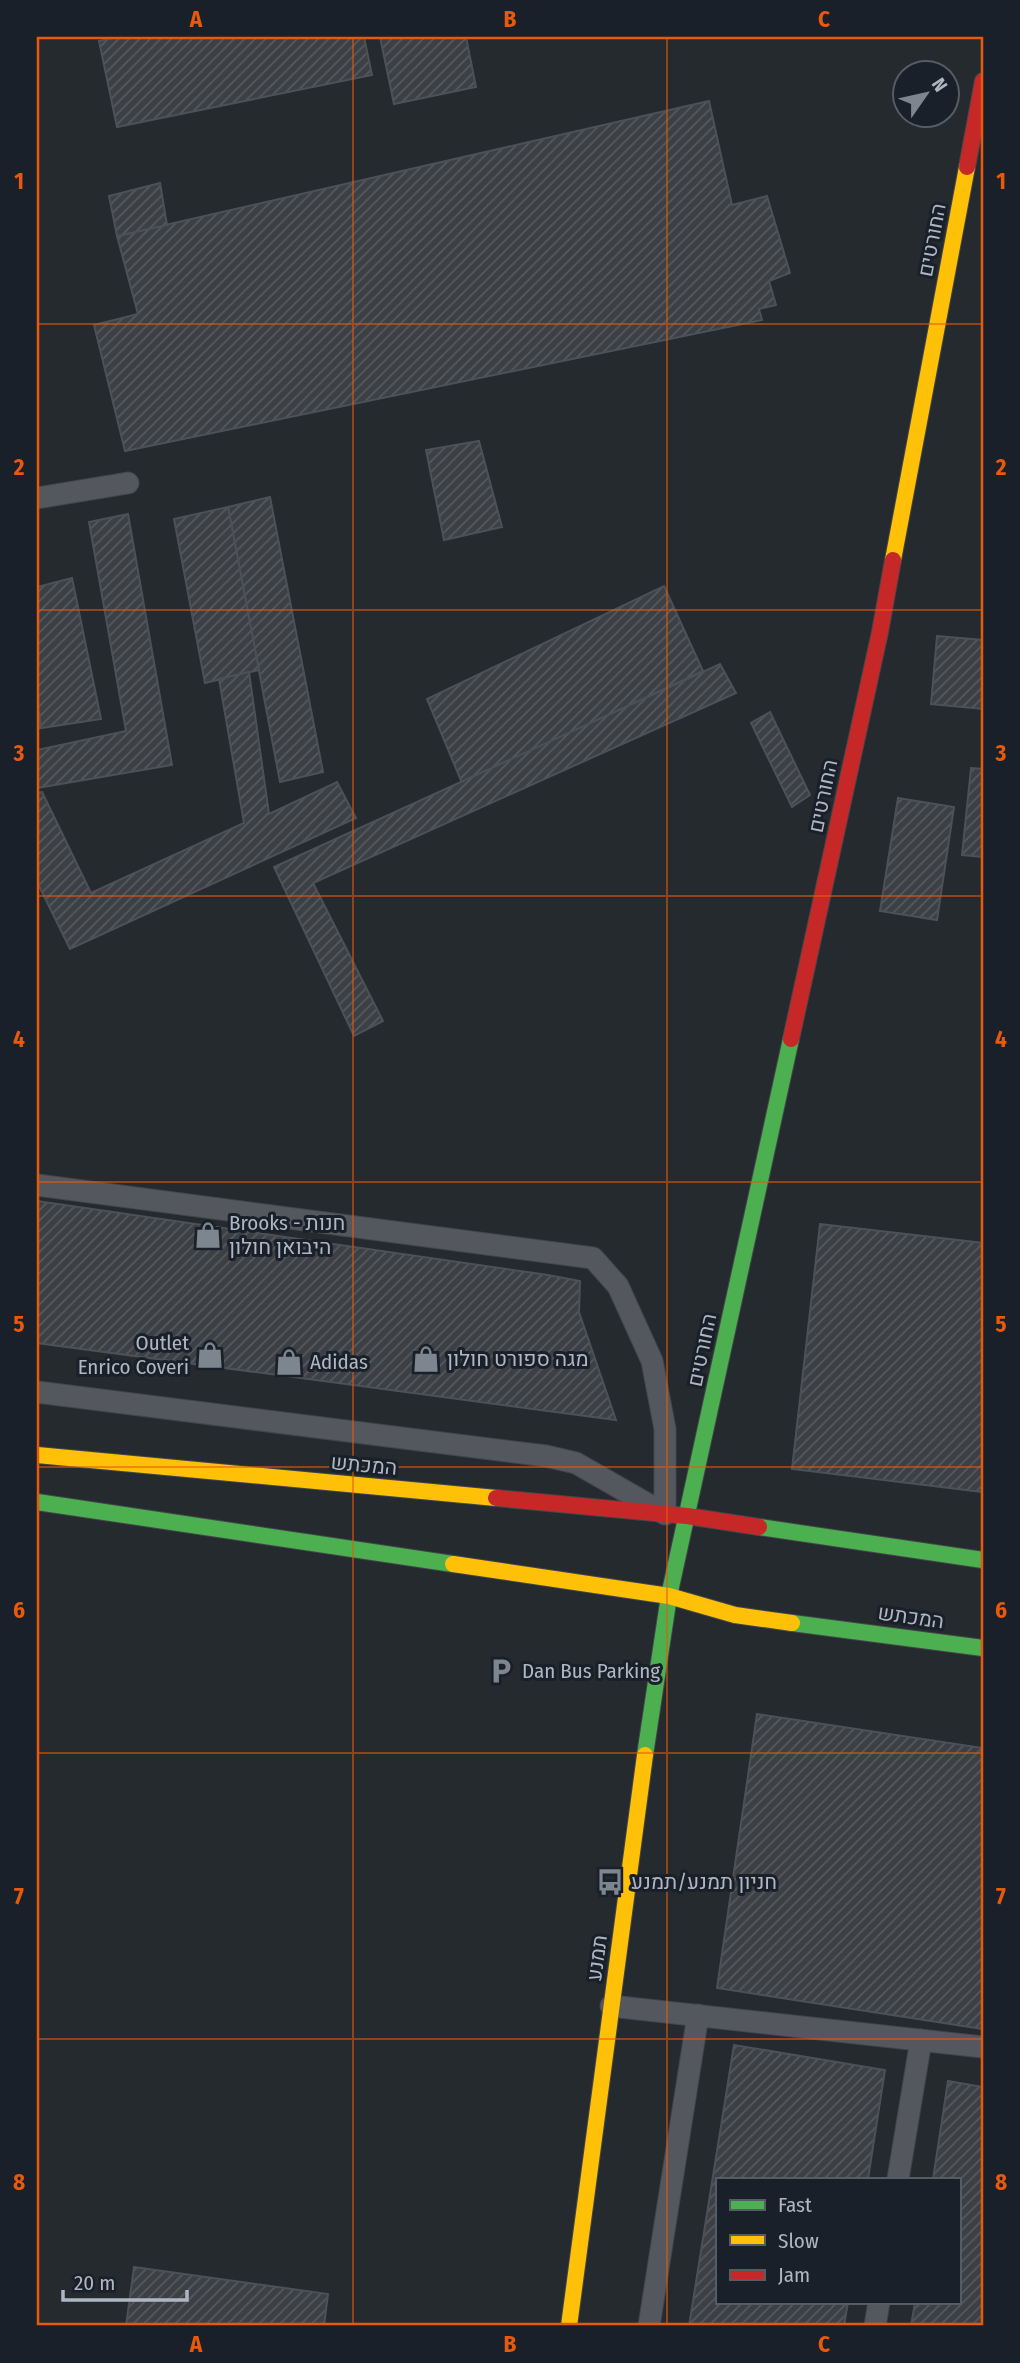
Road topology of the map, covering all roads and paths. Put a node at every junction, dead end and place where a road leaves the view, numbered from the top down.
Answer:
1 (983, 81) edge
2 (128, 483) dead end
3 (37, 498) edge
4 (37, 1185) edge
5 (37, 1392) edge
6 (37, 1455) edge
7 (37, 1502) edge
8 (665, 1514) junction
9 (687, 1516) junction
10 (983, 1560) edge
11 (669, 1595) junction
12 (983, 1648) edge
13 (611, 2006) junction
14 (698, 2015) junction
15 (920, 2040) junction
16 (983, 2047) edge
17 (898, 2178) edge
18 (878, 2304) edge
19 (569, 2326) edge
20 (649, 2326) edge
21 (875, 2326) edge

1 - 9 street, החורטים
2 - 3 lane
4 - 8 lane
5 - 8 lane
6 - 8 street, המכתש
7 - 11 street, המכתש
8 - 9 street, המכתש
9 - 10 street, המכתש
9 - 11 street
11 - 12 street, המכתש
11 - 13 street, תמנע
13 - 14 lane
13 - 19 street, תמנע
14 - 15 lane
14 - 20 lane
15 - 16 lane
15 - 17 lane
18 - 21 lane

